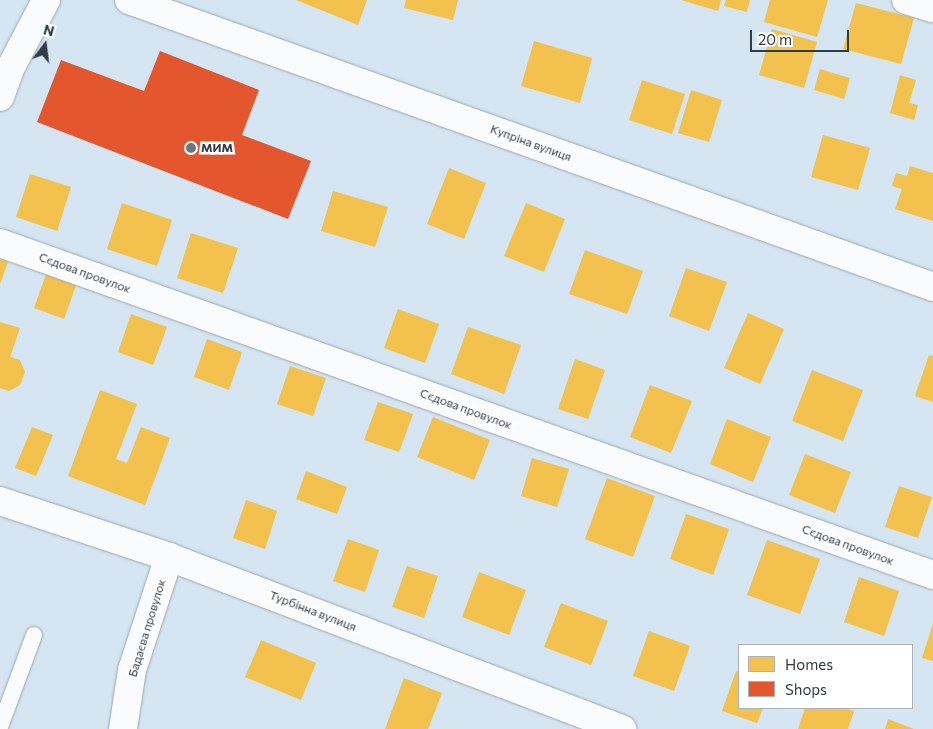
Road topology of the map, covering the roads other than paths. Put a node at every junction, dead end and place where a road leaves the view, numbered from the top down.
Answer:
1 (46, 0) edge
2 (129, 0) edge
3 (906, 0) edge
4 (933, 8) edge
5 (0, 97) edge
6 (0, 243) edge
7 (933, 287) edge
8 (0, 501) edge
9 (170, 557) junction
10 (933, 575) edge
11 (34, 634) dead end
12 (0, 726) edge
13 (123, 729) edge
14 (622, 729) edge

1 - 5 street
2 - 7 street, Купріна вулиця
3 - 4 street
6 - 10 street, Сєдова провулок
8 - 9 street, Турбінна вулиця
9 - 13 street, Бадаєва провулок
9 - 14 street, Турбінна вулиця
11 - 12 lane

